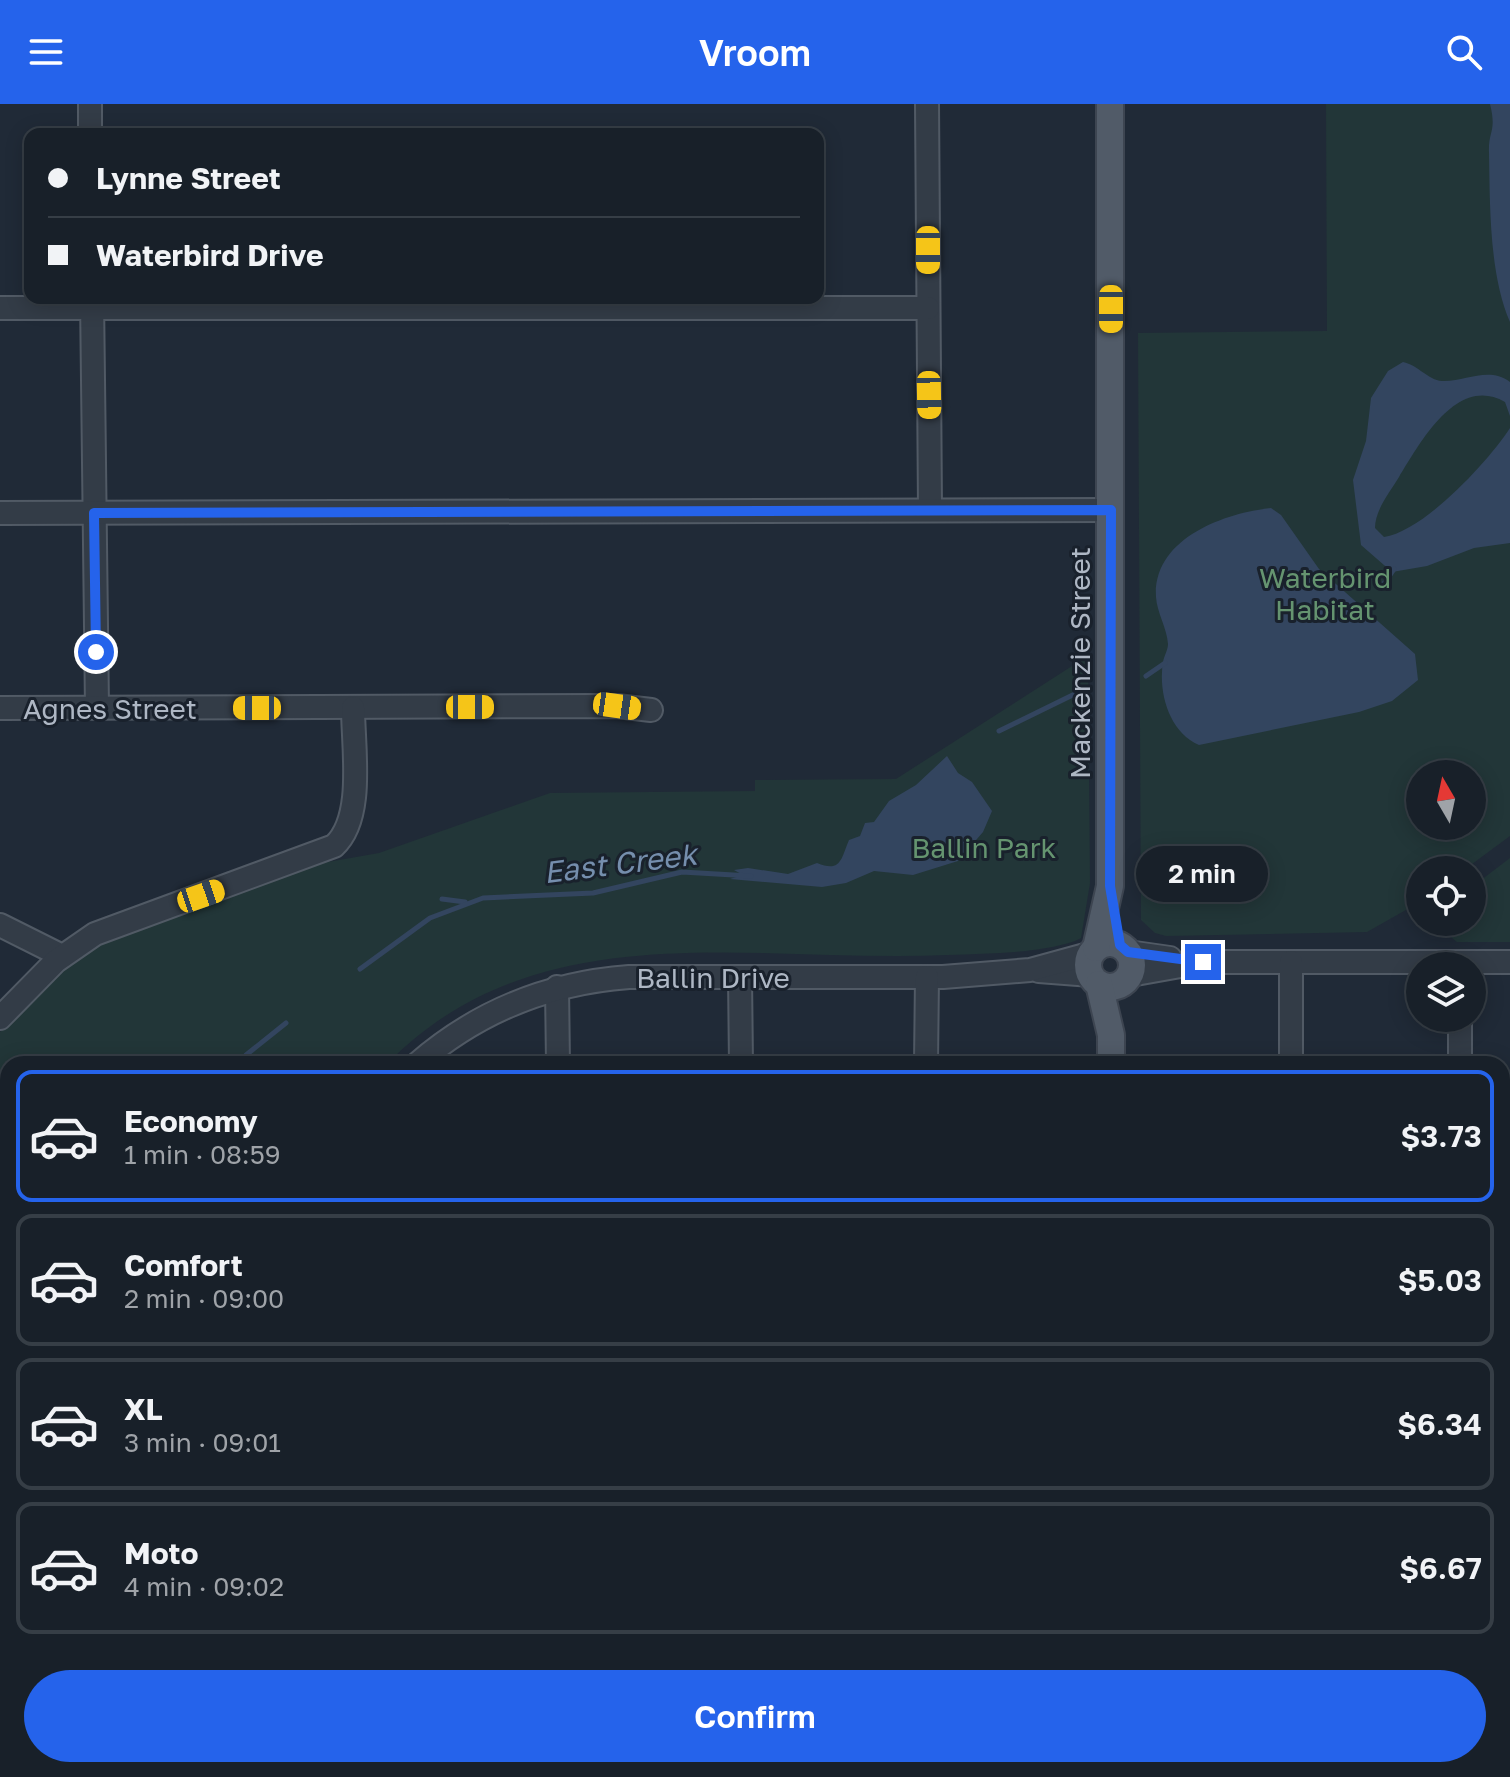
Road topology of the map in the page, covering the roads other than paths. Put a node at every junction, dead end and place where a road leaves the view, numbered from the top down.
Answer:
1 (90, 104) edge
2 (927, 104) edge
3 (1110, 104) edge
4 (90, 128) edge
5 (61, 304) edge
6 (92, 304) edge
7 (371, 304) edge
8 (0, 308) edge
9 (928, 308) junction
10 (930, 510) junction
11 (1111, 510) junction
12 (0, 513) edge
13 (94, 513) junction
14 (0, 708) edge
15 (97, 708) junction
16 (353, 708) junction
17 (651, 710) dead end
18 (0, 925) edge
19 (62, 956) junction
20 (1291, 962) junction
21 (1510, 962) edge
22 (1406, 963) edge
23 (1486, 963) edge
24 (1110, 965) junction
25 (740, 977) junction
26 (927, 977) junction
27 (557, 987) junction
28 (0, 1018) edge
29 (1460, 1032) edge
30 (428, 1056) edge
31 (558, 1056) edge
32 (741, 1056) edge
33 (926, 1056) edge
34 (1111, 1056) edge
35 (1291, 1056) edge
36 (1460, 1056) edge

1 - 4 street
2 - 9 street
3 - 11 main road, Mackenzie Street
5 - 8 street
6 - 13 street
7 - 9 street
9 - 10 street
10 - 11 street
10 - 13 street
11 - 24 main road, Mackenzie Street
12 - 13 street
13 - 15 street
14 - 15 street, Agnes Street
15 - 16 street, Agnes Street
16 - 17 street, Agnes Street
16 - 19 street
18 - 19 street
19 - 28 street
20 - 22 street, Ballin Drive
20 - 24 street, Ballin Drive
20 - 35 street
21 - 23 street, Ballin Drive
24 - 26 street, Ballin Drive
24 - 34 main road, Mackenzie Street
25 - 26 street, Ballin Drive
25 - 27 street, Ballin Drive
25 - 32 street
26 - 33 street
27 - 30 street, Ballin Drive
27 - 31 street
29 - 36 street

